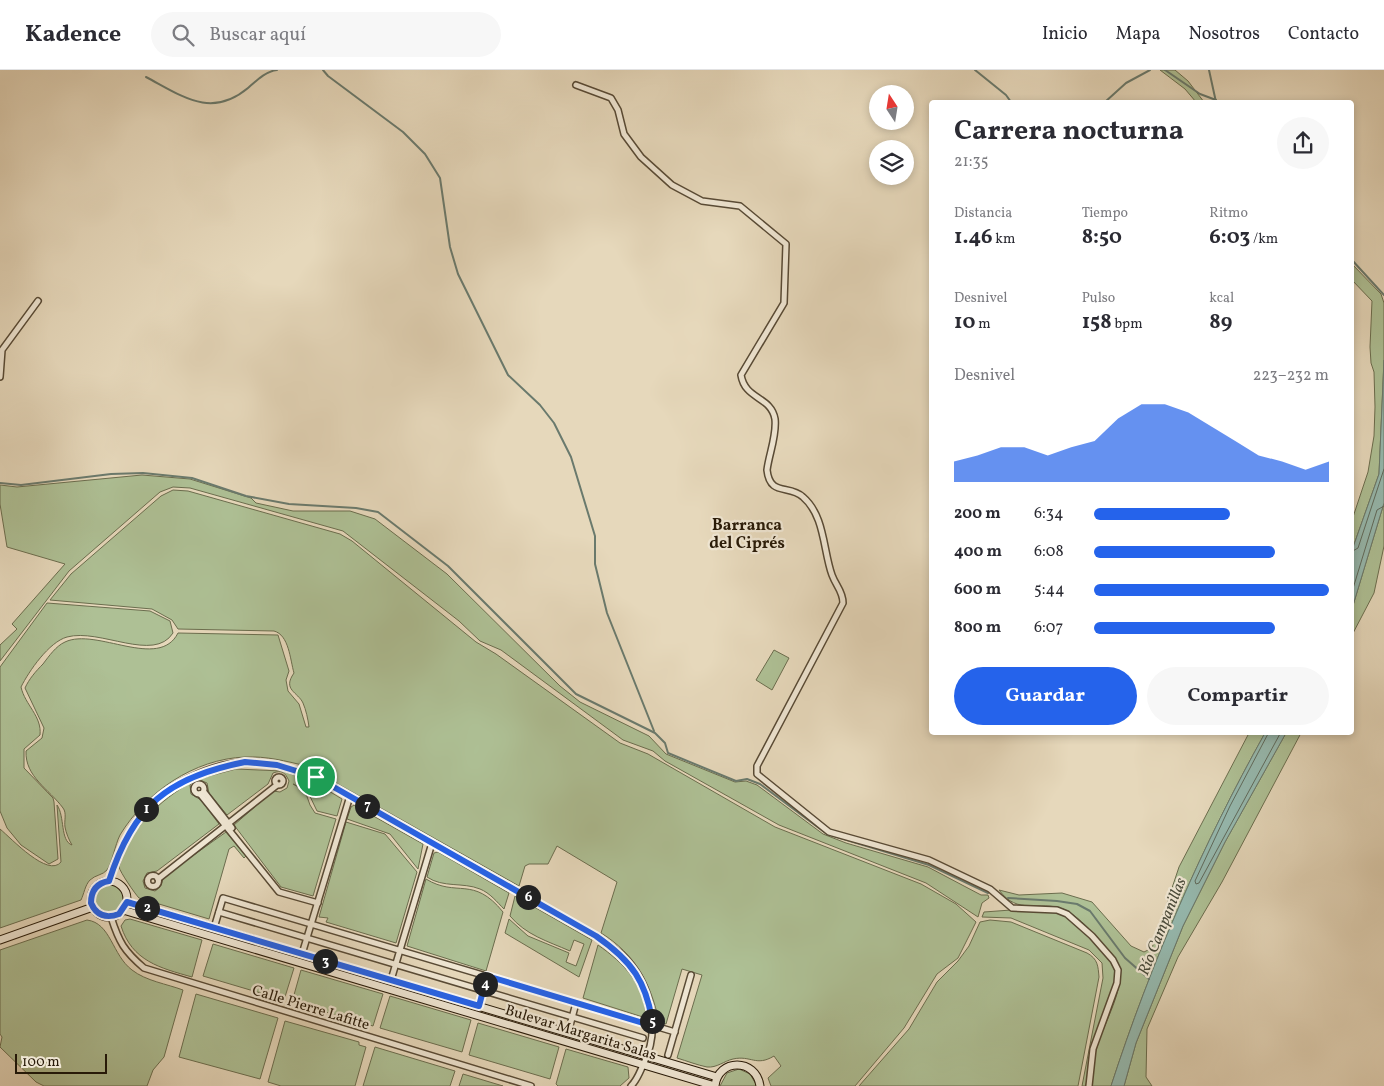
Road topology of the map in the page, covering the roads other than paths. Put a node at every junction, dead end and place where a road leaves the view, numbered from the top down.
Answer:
1 (576, 85) dead end
2 (38, 301) dead end
3 (0, 377) edge
4 (276, 784) dead end
5 (202, 793) dead end
6 (350, 796) junction
7 (226, 823) junction
8 (432, 843) junction
9 (157, 878) dead end
10 (109, 881) junction
11 (318, 901) junction
12 (127, 902) junction
13 (93, 907) junction
14 (123, 910) junction
15 (219, 912) junction
16 (111, 917) junction
17 (311, 924) junction
18 (214, 928) junction
19 (307, 938) junction
20 (0, 940) edge
21 (400, 950) junction
22 (302, 954) junction
23 (396, 965) junction
24 (487, 976) junction
25 (691, 976) dead end
26 (391, 980) junction
27 (484, 991) junction
28 (576, 1003) junction
29 (479, 1006) junction
30 (572, 1017) junction
31 (653, 1026) junction
32 (675, 1032) junction
33 (568, 1033) junction
34 (643, 1038) dead end
35 (668, 1055) dead end
36 (648, 1056) junction
37 (643, 1065) junction
38 (718, 1077) junction
39 (531, 1086) edge
40 (631, 1086) edge
41 (715, 1086) edge
42 (761, 1086) edge
43 (1089, 1086) edge

1 - 43 street
2 - 3 street
4 - 7 street
5 - 7 street
6 - 8 street
6 - 10 street
6 - 11 street
7 - 9 street
7 - 11 street
8 - 21 street
8 - 31 street
10 - 12 street
10 - 13 street
11 - 17 street
12 - 14 street
12 - 18 street, Bulevar Margarita Salas
13 - 16 street
13 - 20 street
14 - 16 street
14 - 37 street, Bulevar Margarita Salas
15 - 17 street, Bulevar Margarita Salas
15 - 18 street
15 - 19 street, Bulevar Margarita Salas
16 - 39 street, Calle Pierre Lafitte
17 - 19 street
17 - 21 street, Bulevar Margarita Salas
18 - 22 street, Bulevar Margarita Salas
19 - 22 street
19 - 23 street, Bulevar Margarita Salas
21 - 23 street
21 - 24 street, Bulevar Margarita Salas
22 - 26 street, Bulevar Margarita Salas
23 - 26 street
23 - 27 street, Bulevar Margarita Salas
24 - 27 street
24 - 28 street, Bulevar Margarita Salas
25 - 32 street
26 - 29 street, Bulevar Margarita Salas
27 - 29 street
27 - 30 street, Bulevar Margarita Salas
28 - 30 street
28 - 31 street, Bulevar Margarita Salas
29 - 33 street, Bulevar Margarita Salas
30 - 33 street
30 - 34 street, Bulevar Margarita Salas
31 - 32 street
31 - 36 street
32 - 35 street
33 - 36 street, Bulevar Margarita Salas
36 - 37 street
36 - 38 street, Bulevar Margarita Salas
37 - 40 street
37 - 41 street, Bulevar Margarita Salas
38 - 41 street
38 - 42 street

